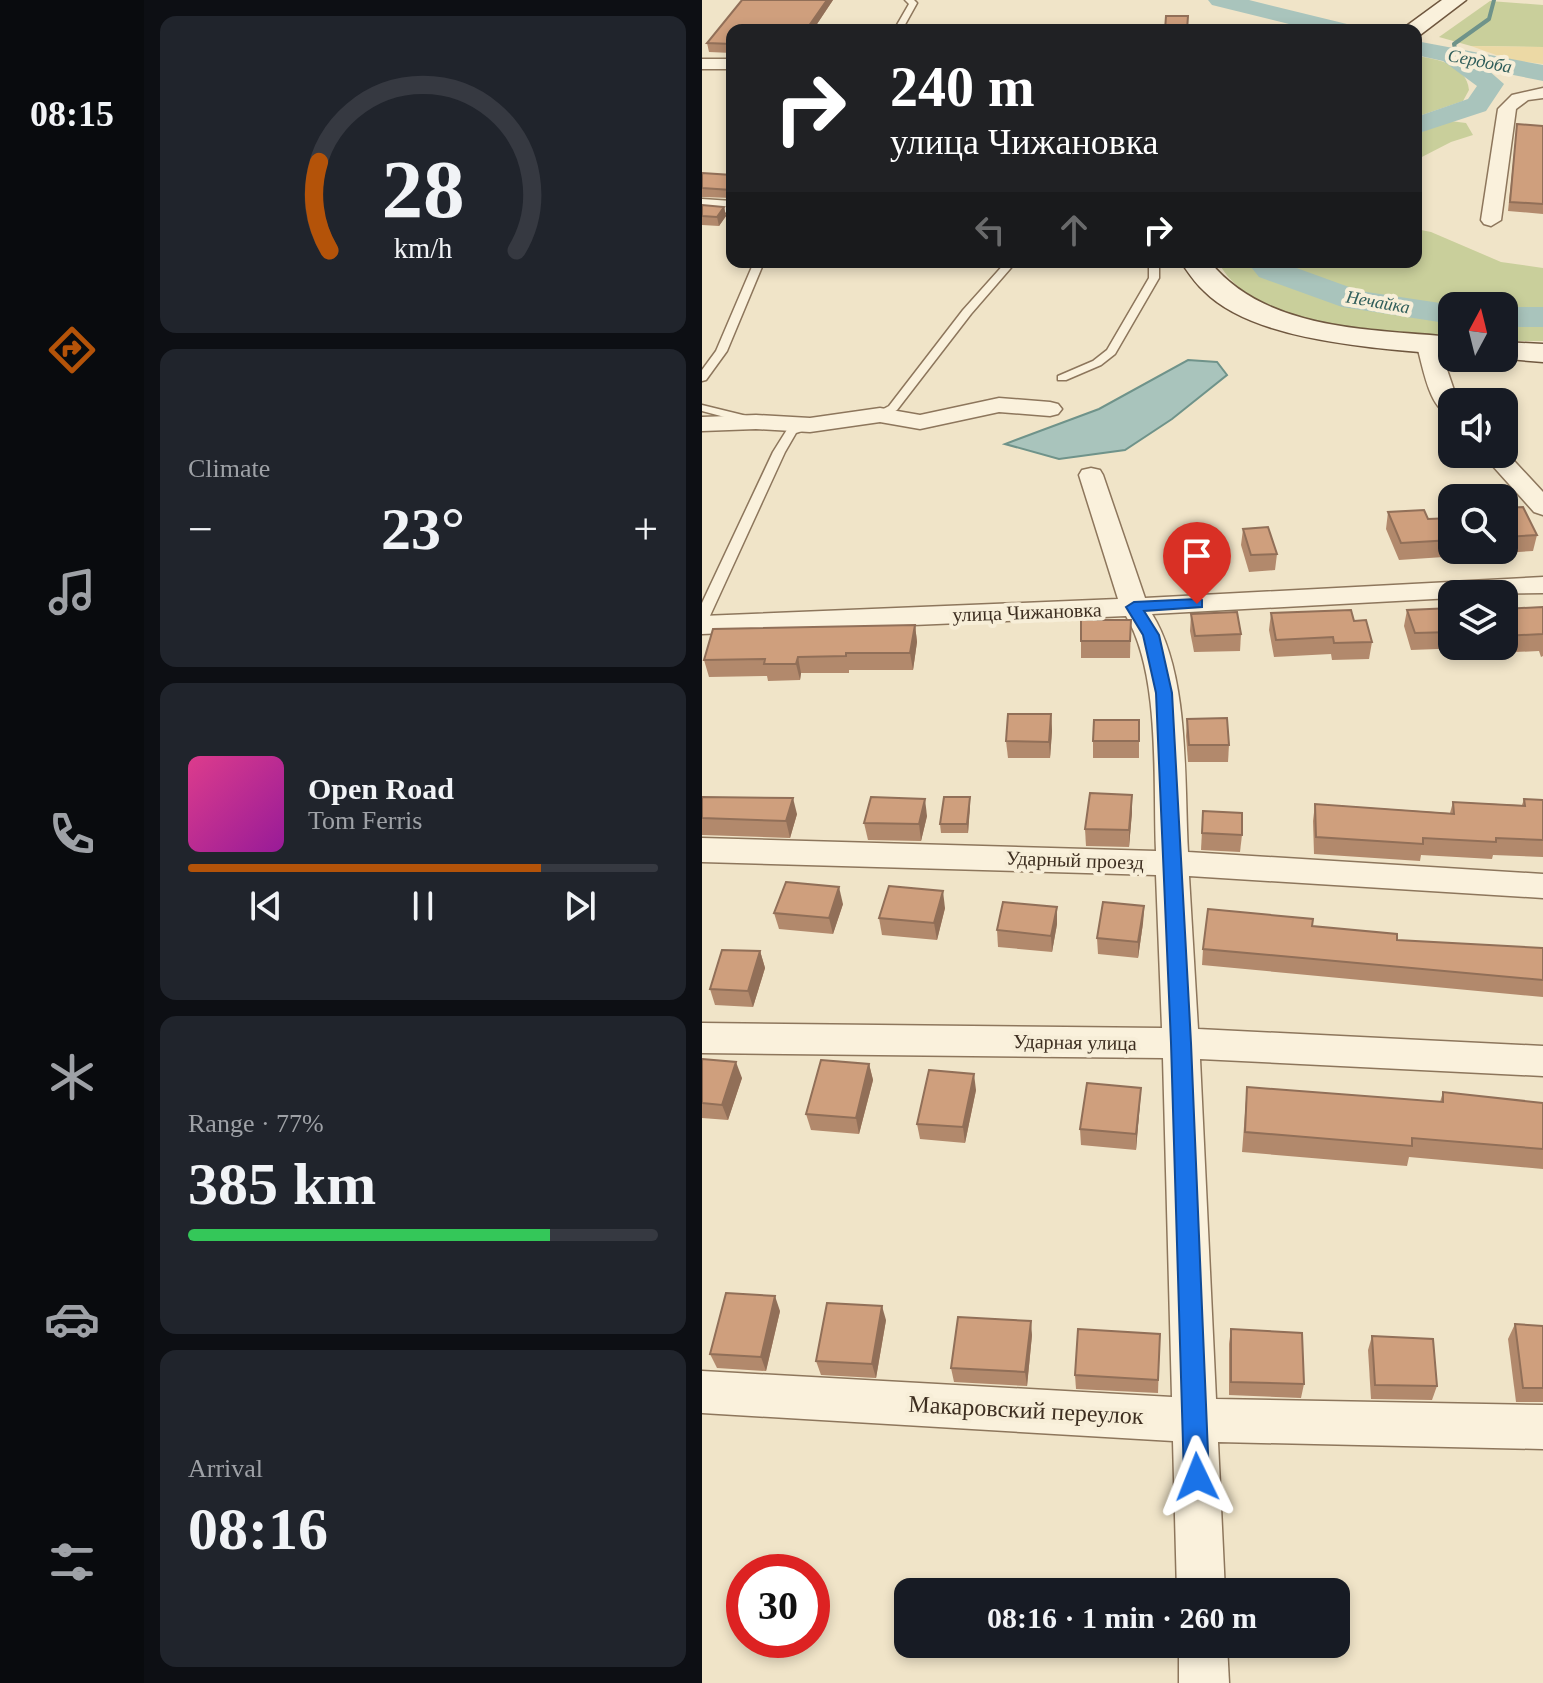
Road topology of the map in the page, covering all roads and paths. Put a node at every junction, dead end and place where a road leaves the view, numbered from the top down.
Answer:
1 (909, 0) edge
2 (1456, 0) edge
3 (901, 24) edge
4 (1421, 24) edge
5 (702, 64) edge
6 (726, 64) edge
7 (1543, 93) edge
8 (702, 205) edge
9 (726, 207) edge
10 (1491, 220) dead end
11 (756, 268) edge
12 (1006, 268) edge
13 (1154, 268) edge
14 (1200, 268) edge
15 (1438, 345) edge
16 (1518, 352) edge
17 (1543, 353) edge
18 (702, 378) edge
19 (1062, 378) dead end
20 (702, 408) edge
21 (1050, 409) dead end
22 (880, 415) junction
23 (756, 422) junction
24 (702, 424) edge
25 (810, 425) junction
26 (1507, 468) edge
27 (1091, 475) dead end
28 (1543, 507) edge
29 (1543, 585) edge
30 (1134, 607) junction
31 (702, 618) edge
32 (702, 625) edge
33 (702, 850) edge
34 (1172, 863) junction
35 (1543, 886) edge
36 (702, 1038) edge
37 (1181, 1043) junction
38 (1543, 1061) edge
39 (702, 1392) edge
40 (1194, 1420) junction
41 (1543, 1427) edge
42 (1200, 1578) edge
43 (1203, 1658) edge
44 (1204, 1683) edge

1 - 3 lane
2 - 4 street
5 - 6 street
7 - 10 street
8 - 9 street
11 - 18 lane
12 - 22 lane
13 - 19 lane
14 - 15 street
16 - 17 street
20 - 23 lane
21 - 22 street
22 - 25 street
23 - 24 street
23 - 25 street
25 - 31 lane
26 - 28 street
27 - 30 street
29 - 30 street, улица Чижановка
30 - 32 street, улица Чижановка
30 - 34 street
33 - 34 street, Ударный проезд
34 - 35 street, Ударный проезд
34 - 37 street
36 - 37 street, Ударная улица
37 - 38 street, Ударная улица
37 - 40 street
39 - 40 street, Макаровский переулок
40 - 41 street, Макаровский переулок
40 - 42 street
43 - 44 street

